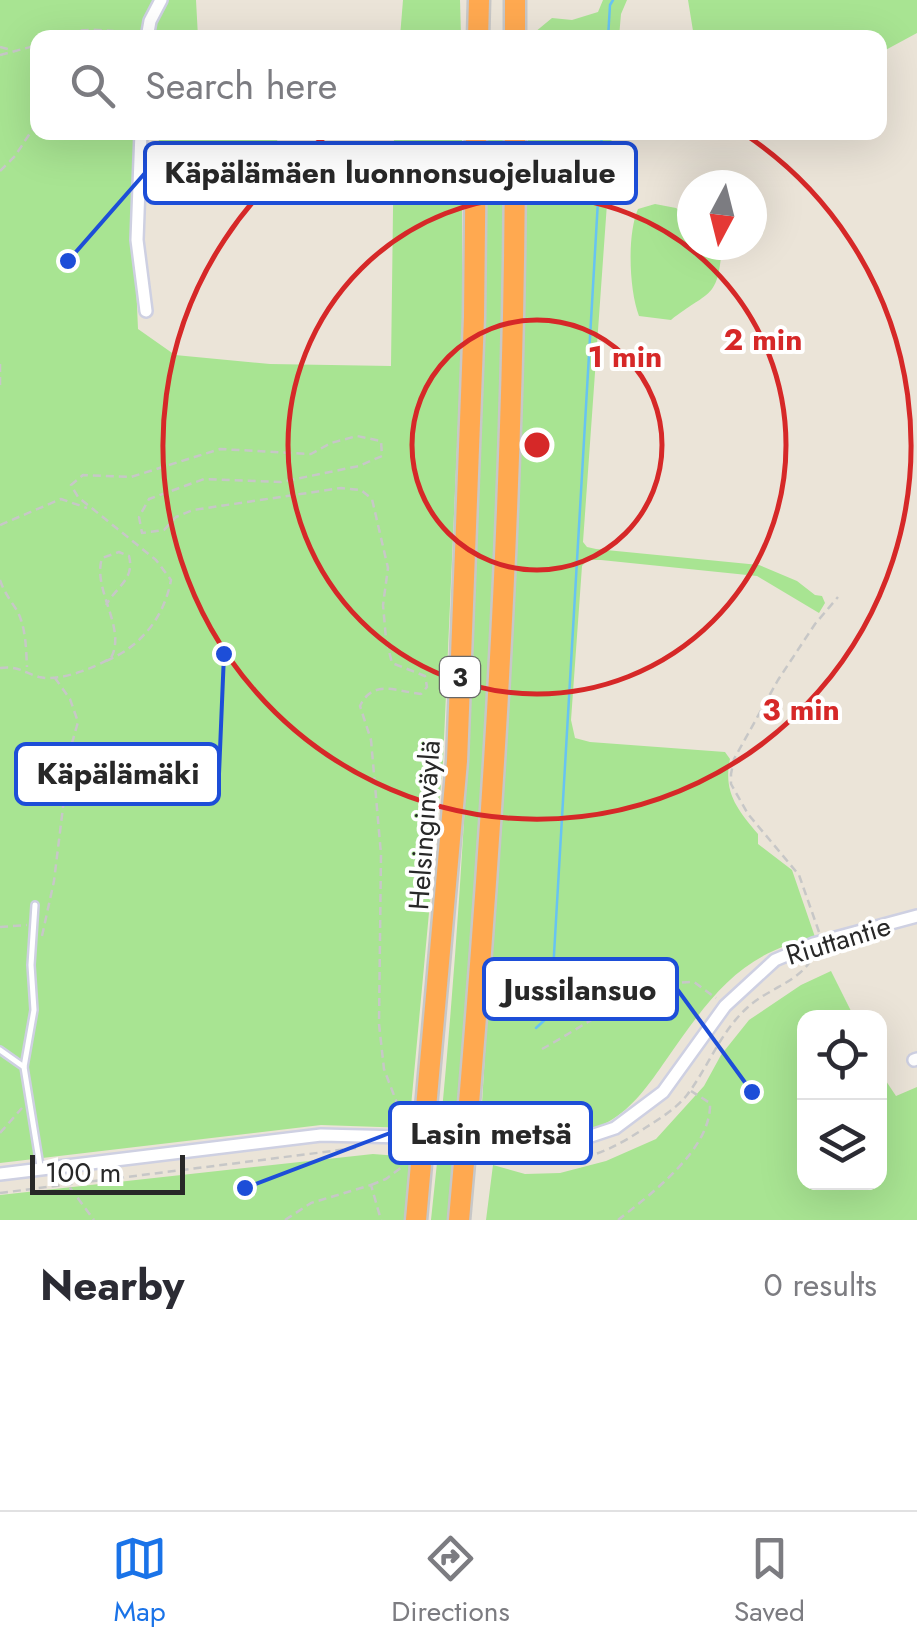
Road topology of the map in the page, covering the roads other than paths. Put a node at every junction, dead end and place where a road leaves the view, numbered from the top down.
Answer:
1 (161, 0) edge
2 (479, 0) edge
3 (514, 0) edge
4 (148, 30) edge
5 (478, 30) edge
6 (514, 30) edge
7 (141, 140) edge
8 (476, 140) edge
9 (515, 140) edge
10 (146, 312) dead end
11 (35, 906) dead end
12 (917, 916) edge
13 (0, 1050) edge
14 (24, 1067) junction
15 (41, 1169) junction
16 (0, 1174) edge
17 (416, 1220) edge
18 (459, 1220) edge

1 - 4 street
2 - 5 highway
3 - 6 highway
7 - 10 street
8 - 17 highway, Helsinginväylä / 3
9 - 18 highway, 3
11 - 14 lane
12 - 15 street, Riuttantie, bridge
13 - 14 lane
14 - 15 lane
15 - 16 street, Riuttantie

